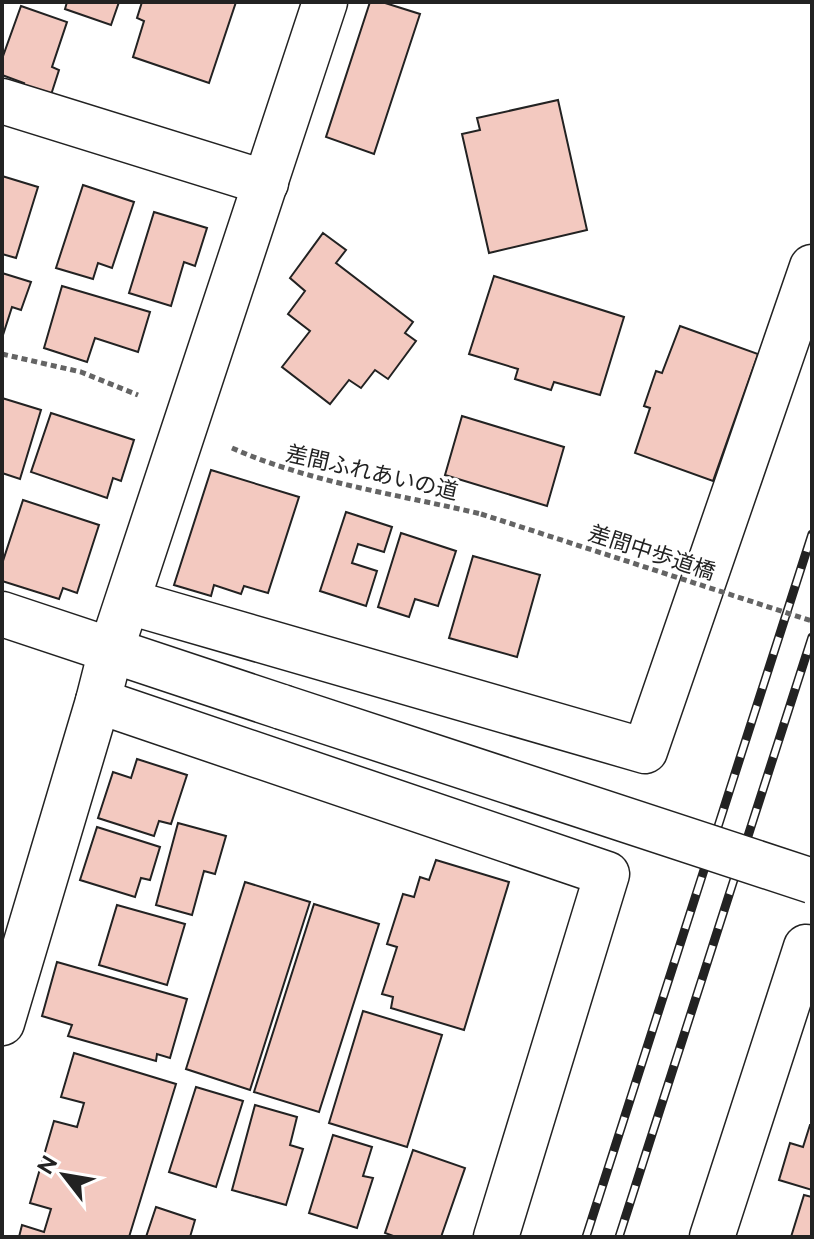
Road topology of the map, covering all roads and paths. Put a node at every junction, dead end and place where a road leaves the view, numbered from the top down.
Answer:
1 (325, 2) edge
2 (2, 101) edge
3 (266, 183) junction
4 (812, 267) edge
5 (2, 354) edge
6 (145, 398) dead end
7 (226, 445) dead end
8 (481, 514) joint
9 (129, 602) junction
10 (2, 614) edge
11 (812, 621) edge
12 (111, 650) junction
13 (98, 701) junction
14 (812, 881) edge
15 (812, 949) edge
16 (2, 1023) edge
17 (496, 1237) edge
18 (712, 1237) edge

1 - 3 street
2 - 3 street
3 - 9 street
4 - 9 street
5 - 6 path
7 - 8 path, 差間ふれあいの道
8 - 11 path, 差間中歩道橋, bridge
9 - 12 street
10 - 12 street
12 - 13 street
12 - 14 street, bridge
13 - 16 street
13 - 17 street
15 - 18 street

